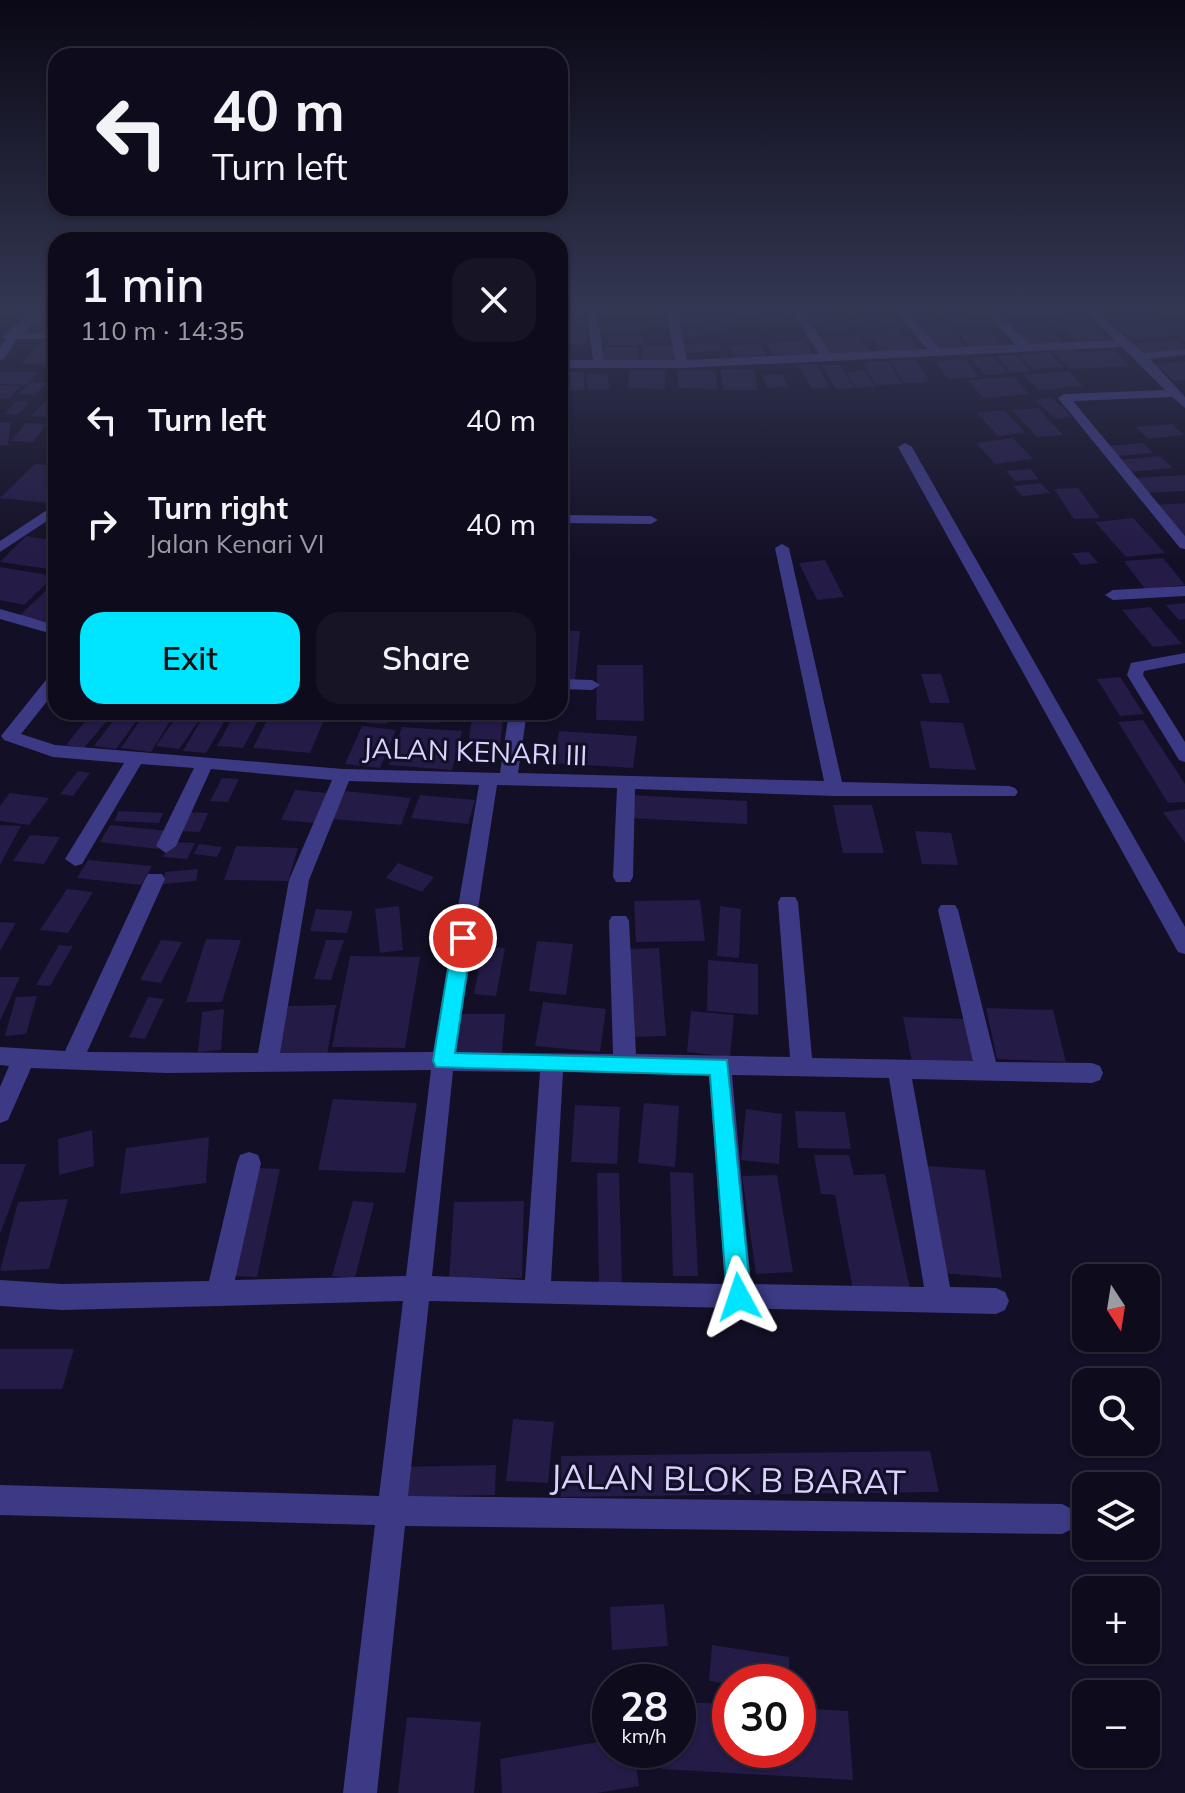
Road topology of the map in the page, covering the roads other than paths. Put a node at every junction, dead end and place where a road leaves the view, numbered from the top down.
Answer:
1 (1180, 399) edge
2 (905, 447) dead end
3 (48, 514) edge
4 (568, 519) edge
5 (651, 520) dead end
6 (1185, 545) edge
7 (0, 548) edge
8 (782, 548) dead end
9 (1185, 591) edge
10 (1113, 595) dead end
11 (0, 614) edge
12 (48, 628) edge
13 (1185, 658) edge
14 (568, 684) edge
15 (592, 685) dead end
16 (48, 689) edge
17 (516, 720) edge
18 (1185, 756) edge
19 (136, 758) junction
20 (205, 763) junction
21 (343, 775) junction
22 (499, 780) junction
23 (626, 784) junction
24 (835, 790) junction
25 (1009, 792) dead end
26 (166, 846) dead end
27 (75, 859) dead end
28 (623, 877) dead end
29 (155, 879) dead end
30 (788, 902) dead end
31 (948, 910) dead end
32 (619, 921) dead end
33 (1185, 946) edge
34 (0, 1056) edge
35 (24, 1058) junction
36 (443, 1061) junction
37 (71, 1062) junction
38 (552, 1063) junction
39 (267, 1064) junction
40 (625, 1065) junction
41 (720, 1067) junction
42 (802, 1068) junction
43 (899, 1070) junction
44 (987, 1071) junction
45 (1092, 1073) dead end
46 (0, 1113) edge
47 (249, 1163) dead end
48 (418, 1288) junction
49 (0, 1293) edge
50 (537, 1293) junction
51 (219, 1294) junction
52 (739, 1297) junction
53 (939, 1301) junction
54 (996, 1301) dead end
55 (0, 1500) edge
56 (392, 1511) junction
57 (1062, 1519) dead end
58 (360, 1793) edge

1 - 6 street
2 - 33 street
3 - 7 street
4 - 5 street
8 - 24 street
9 - 10 street
11 - 12 street
13 - 18 street
14 - 15 street
16 - 19 street, JALAN KENARI III
17 - 22 street
19 - 20 street, JALAN KENARI III
19 - 27 street
20 - 21 street, JALAN KENARI III
20 - 26 street
21 - 22 street, JALAN KENARI III
21 - 39 street
22 - 23 street, JALAN KENARI III
22 - 36 street
23 - 24 street, JALAN KENARI III
23 - 28 street
24 - 25 street, JALAN KENARI III
29 - 37 street
30 - 42 street
31 - 44 street
32 - 40 street
34 - 35 street
35 - 37 street
35 - 46 street
36 - 38 street
36 - 39 street
36 - 48 street
37 - 39 street
38 - 40 street
38 - 50 street
40 - 41 street
41 - 42 street
41 - 52 street
42 - 43 street
43 - 44 street
43 - 53 street
44 - 45 street
47 - 51 street
48 - 50 street
48 - 51 street
48 - 56 street
49 - 51 street
50 - 52 street
52 - 53 street
53 - 54 street
55 - 56 street, JALAN BLOK B BARAT
56 - 57 street, JALAN BLOK B BARAT
56 - 58 street

